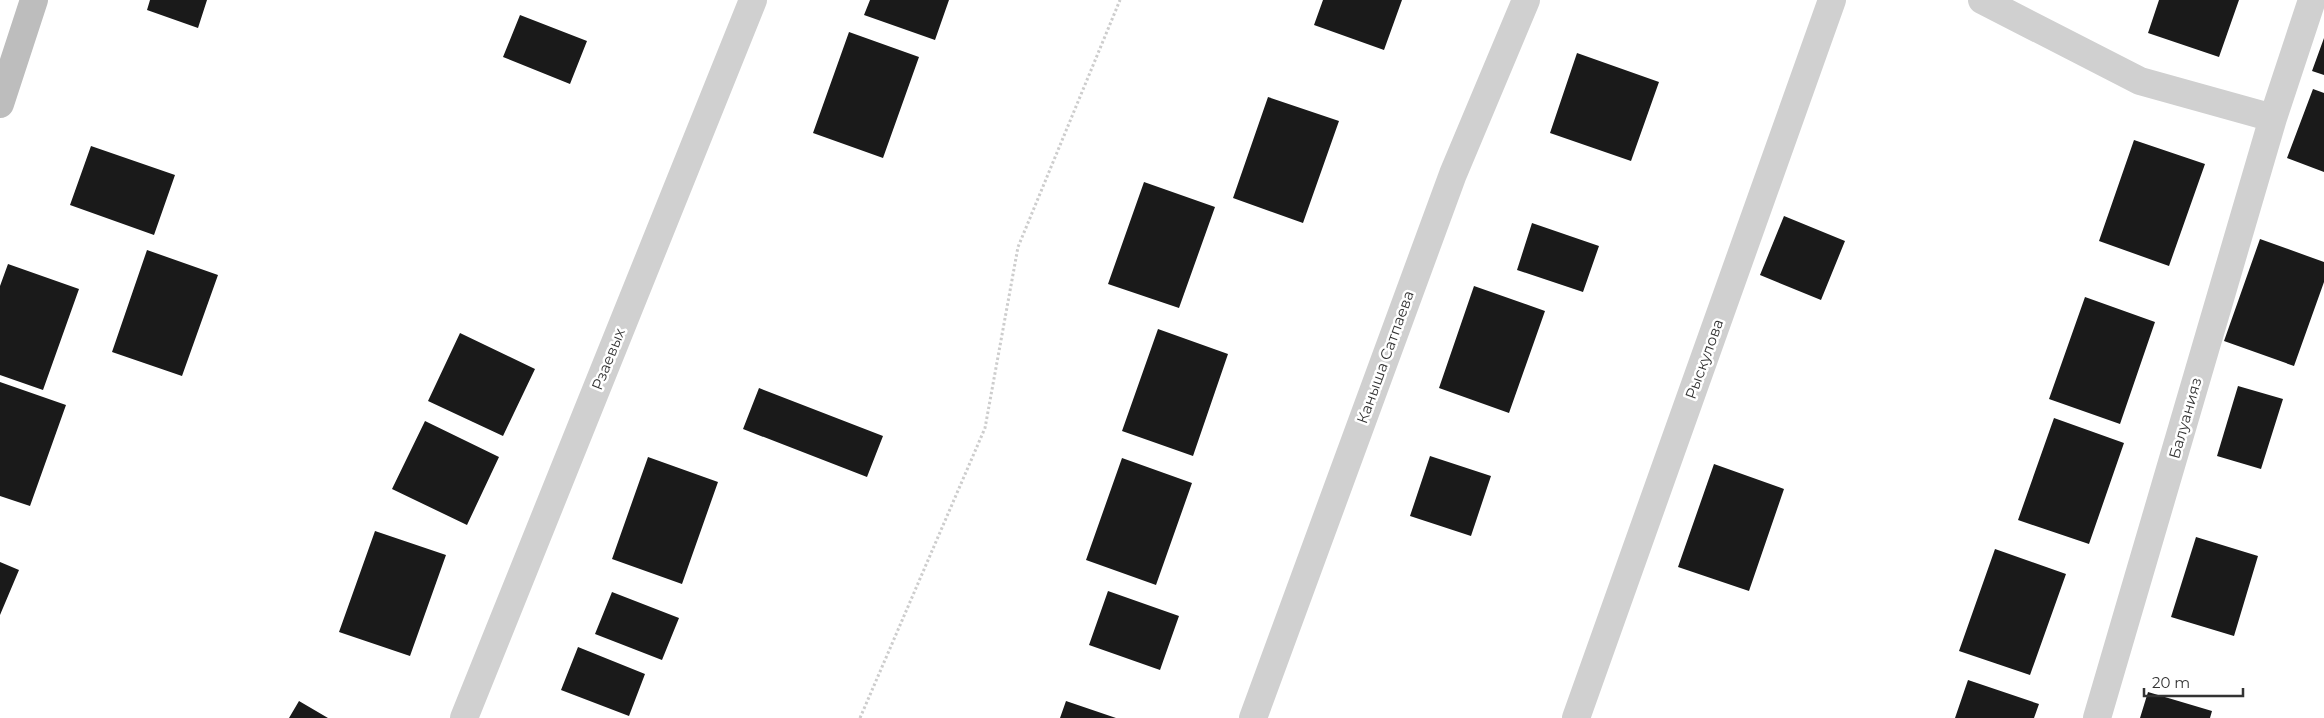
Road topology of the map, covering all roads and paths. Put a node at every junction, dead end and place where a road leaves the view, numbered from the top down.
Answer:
1 (34, 0) edge
2 (753, 0) edge
3 (1120, 0) edge
4 (1526, 0) edge
5 (1832, 0) edge
6 (1982, 0) edge
7 (2312, 0) edge
8 (0, 104) edge
9 (2273, 118) junction
10 (464, 718) edge
11 (860, 718) edge
12 (1253, 718) edge
13 (1576, 718) edge
14 (2097, 718) edge

1 - 8 street
2 - 10 street, Рзаевых
3 - 11 path
4 - 12 street, Каныша Сатпаева
5 - 13 street, Рыскулова
6 - 9 street
7 - 9 street, Балуанияз
9 - 14 street, Балуанияз

